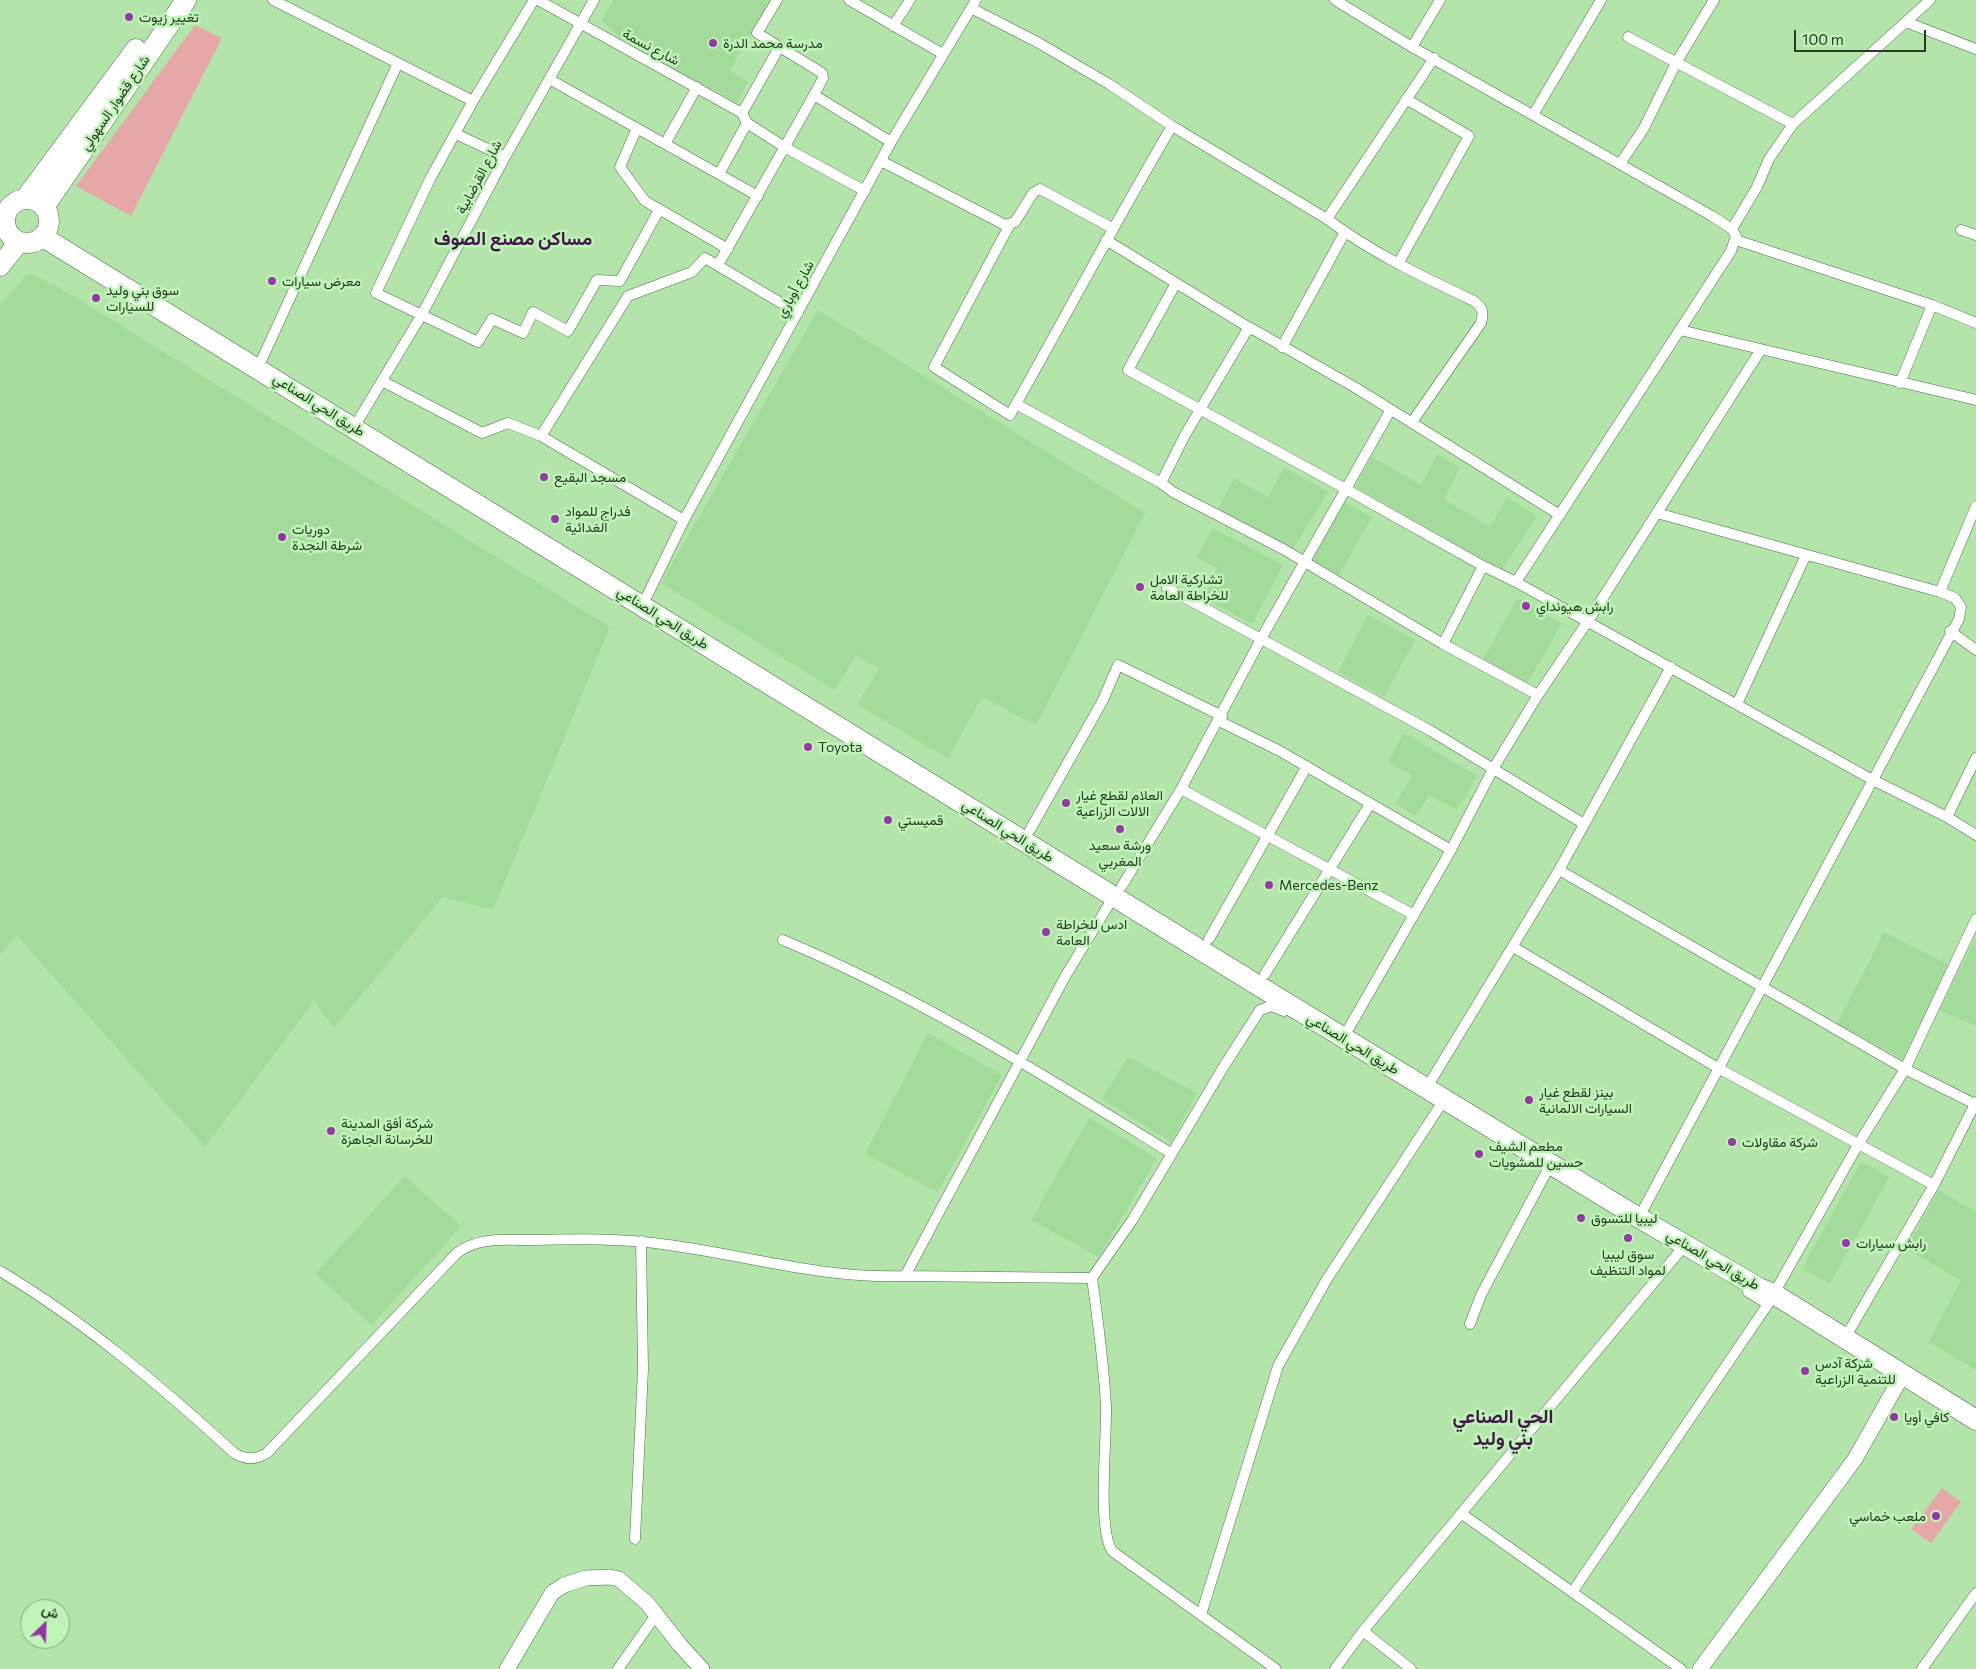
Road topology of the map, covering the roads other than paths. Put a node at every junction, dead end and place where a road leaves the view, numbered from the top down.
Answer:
1 (171, 0) edge
2 (186, 0) edge
3 (273, 0) edge
4 (536, 0) edge
5 (594, 0) edge
6 (776, 0) edge
7 (849, 0) edge
8 (910, 0) edge
9 (1335, 0) edge
10 (1440, 0) edge
11 (1601, 0) edge
12 (1714, 0) edge
13 (1930, 0) edge
14 (286, 3) edge
15 (973, 4) edge
16 (1906, 22) junction
17 (581, 24) junction
18 (893, 26) junction
19 (1628, 37) dead end
20 (780, 46) junction
21 (1412, 47) junction
22 (1976, 49) edge
23 (943, 54) junction
24 (1434, 58) junction
25 (398, 63) junction
26 (1676, 64) junction
27 (549, 78) junction
28 (697, 87) junction
29 (814, 95) junction
30 (1406, 99) junction
31 (473, 101) junction
32 (742, 113) junction
33 (1533, 115) junction
34 (747, 123) junction
35 (1793, 124) junction
36 (1172, 126) junction
37 (637, 128) junction
38 (456, 134) junction
39 (891, 142) junction
40 (666, 144) junction
41 (786, 148) junction
42 (505, 157) junction
43 (881, 161) junction
44 (1620, 164) junction
45 (719, 174) junction
46 (865, 191) junction
47 (758, 196) junction
48 (44, 207) junction
49 (659, 210) junction
50 (9, 217) edge
51 (1327, 219) junction
52 (1008, 226) junction
53 (1112, 228) junction
54 (1732, 229) junction
55 (1962, 230) dead end
56 (46, 232) junction
57 (1345, 232) junction
58 (1976, 235) edge
59 (1106, 240) junction
60 (1736, 240) junction
61 (728, 249) junction
62 (1398, 264) junction
63 (718, 265) junction
64 (0, 266) edge
65 (620, 281) junction
66 (1176, 283) junction
67 (628, 296) junction
68 (1932, 305) junction
69 (798, 313) junction
70 (421, 316) junction
71 (1976, 323) edge
72 (1253, 330) junction
73 (1680, 330) junction
74 (1282, 347) junction
75 (1760, 351) junction
76 (262, 359) junction
77 (382, 380) junction
78 (1900, 383) junction
79 (1976, 400) edge
80 (1016, 404) junction
81 (1200, 409) junction
82 (1390, 411) junction
83 (359, 419) junction
84 (1412, 422) junction
85 (541, 436) junction
86 (1161, 483) junction
87 (1344, 488) junction
88 (1976, 506) edge
89 (1657, 513) junction
90 (1560, 515) junction
91 (684, 520) junction
92 (1806, 554) junction
93 (1305, 563) junction
94 (1483, 566) junction
95 (1516, 582) junction
96 (1167, 588) dead end
97 (1940, 592) junction
98 (647, 596) junction
99 (1588, 621) junction
100 (1950, 631) junction
101 (1261, 639) junction
102 (1443, 644) junction
103 (1976, 650) edge
104 (1671, 667) junction
105 (1538, 695) junction
106 (1737, 704) junction
107 (1220, 719) junction
108 (1976, 758) edge
109 (1307, 766) junction
110 (1493, 769) junction
111 (1871, 780) junction
112 (1182, 788) junction
113 (1370, 804) junction
114 (1947, 817) junction
115 (1584, 824) junction
116 (1030, 830) junction
117 (1268, 835) junction
118 (1976, 835) edge
119 (1451, 850) junction
120 (1330, 868) junction
121 (1559, 870) junction
122 (1118, 891) junction
123 (1414, 915) junction
124 (1976, 919) edge
125 (783, 940) dead end
126 (1209, 940) junction
127 (1513, 947) junction
128 (1265, 974) junction
129 (1761, 987) junction
130 (1265, 1001) junction
131 (1349, 1028) junction
132 (1020, 1061) junction
133 (1718, 1068) junction
134 (1905, 1070) junction
135 (1432, 1079) junction
136 (1976, 1103) edge
137 (1440, 1106) junction
138 (1859, 1143) junction
139 (1171, 1153) junction
140 (1547, 1171) junction
141 (1934, 1185) junction
142 (1644, 1208) junction
143 (641, 1241) junction
144 (1680, 1251) junction
145 (0, 1270) edge
146 (905, 1276) junction
147 (1092, 1278) junction
148 (1771, 1299) junction
149 (1470, 1324) dead end
150 (1845, 1338) junction
151 (1903, 1374) junction
152 (1974, 1415) edge
153 (1462, 1514) junction
154 (635, 1539) dead end
155 (1573, 1591) junction
156 (1976, 1593) edge
157 (656, 1615) junction
158 (1201, 1615) junction
159 (1363, 1631) junction
160 (508, 1669) edge
161 (618, 1669) edge
162 (702, 1669) edge
163 (1276, 1669) edge
164 (1334, 1669) edge
165 (1411, 1669) edge
166 (1681, 1669) edge
167 (1700, 1669) edge
168 (1922, 1669) edge

1 - 50 highway
2 - 48 highway, شارع قضوار السهولي
3 - 14 street
4 - 17 street, شارع نسمة
4 - 31 street
5 - 17 street, شارع القرضابية
6 - 20 street
7 - 18 street
8 - 18 street
9 - 21 street
10 - 21 street
11 - 33 street
12 - 26 street
13 - 16 street
14 - 25 street
15 - 23 street, شارع أوباري
15 - 36 street
16 - 22 street
16 - 35 street
17 - 27 street, شارع القرضابية
17 - 28 street, شارع نسمة
18 - 23 street
19 - 26 street
20 - 29 street
20 - 32 street
21 - 24 street
23 - 39 street, شارع أوباري
24 - 30 street
24 - 33 street
25 - 31 street
25 - 76 street
26 - 35 street
26 - 44 street
27 - 37 street
27 - 42 street, شارع القرضابية
28 - 32 street, شارع نسمة
28 - 40 street
29 - 39 street
29 - 41 street
30 - 51 street
30 - 62 street
31 - 38 street
32 - 34 street
33 - 44 street
34 - 41 street
34 - 45 street
35 - 54 street
36 - 51 street
36 - 53 street
37 - 40 street
37 - 49 street
38 - 42 street
38 - 70 street
39 - 43 street, شارع أوباري
40 - 45 street
41 - 46 street
41 - 47 street
42 - 70 street, شارع القرضابية
43 - 46 street, شارع أوباري
43 - 52 street
44 - 54 street
45 - 47 street
46 - 69 street, شارع أوباري
47 - 61 street
48 - 50 highway
48 - 56 highway
49 - 61 street
49 - 65 street
50 - 56 highway
50 - 64 highway
51 - 57 street
52 - 53 street
52 - 80 street
53 - 59 street
54 - 60 street
55 - 58 street
56 - 76 highway
56 - 122 highway, طريق الحي الصناعي
57 - 62 street
57 - 74 street
59 - 66 street
59 - 80 street
60 - 68 street
60 - 73 street
61 - 63 street
62 - 84 street
63 - 67 street
63 - 69 street
65 - 67 street
65 - 70 street
66 - 72 street
66 - 81 street
67 - 85 street
68 - 71 street
68 - 78 street
69 - 91 street, شارع أوباري
70 - 77 street, شارع القرضابية
72 - 74 street
72 - 81 street
73 - 75 street
73 - 90 street
74 - 82 street
75 - 78 street
75 - 89 street
76 - 83 highway
77 - 83 street, شارع القرضابية
77 - 85 street
78 - 79 street
80 - 86 street
81 - 86 street
81 - 87 street
82 - 84 street
82 - 87 street
83 - 98 highway
84 - 90 street
85 - 91 street
86 - 93 street
87 - 93 street
87 - 94 street
88 - 97 street
89 - 92 street
89 - 99 street
90 - 95 street
91 - 98 street, شارع أوباري
92 - 97 street
92 - 106 street
93 - 101 street
93 - 102 street
94 - 95 street
94 - 102 street
95 - 99 street
96 - 101 street
97 - 100 street
98 - 116 highway
99 - 104 street
99 - 105 street
100 - 103 street
100 - 111 street
101 - 107 street
101 - 110 street
102 - 105 street
104 - 106 street
104 - 115 street
105 - 110 street
106 - 111 street
107 - 109 street
107 - 112 street
107 - 116 street
108 - 114 street
109 - 113 street
109 - 117 street
110 - 115 street
110 - 119 street
111 - 114 street
111 - 129 street
112 - 117 street
112 - 122 street
113 - 119 street
113 - 120 street
114 - 118 street
115 - 121 street
116 - 122 highway
117 - 120 street
117 - 126 street
119 - 123 street
120 - 123 street
120 - 128 street
121 - 127 street
121 - 129 street
122 - 126 highway
122 - 130 highway, طريق الحي الصناعي
122 - 132 street
123 - 131 street
124 - 134 street
125 - 132 street
126 - 128 highway
127 - 133 street
127 - 135 street
128 - 131 highway
129 - 133 street
129 - 134 street
130 - 137 street
130 - 139 street
130 - 148 highway, طريق الحي الصناعي
131 - 135 highway
132 - 139 street
132 - 146 street
133 - 138 street
133 - 142 street
134 - 136 street
134 - 138 street
135 - 142 highway
136 - 141 street
137 - 140 street
137 - 158 street
138 - 141 street
138 - 148 street
139 - 147 street
140 - 144 street
140 - 149 street
141 - 150 street
142 - 148 highway
143 - 145 street
143 - 146 street
143 - 154 street
144 - 148 street
144 - 153 street
146 - 147 street
147 - 158 street
148 - 150 highway, طريق الحي الصناعي
148 - 155 street
150 - 151 highway, طريق الحي الصناعي
151 - 152 highway, طريق الحي الصناعي
151 - 167 street
153 - 155 street
153 - 159 street
155 - 166 street
156 - 168 street
157 - 160 street
157 - 161 street
157 - 162 street
158 - 163 street
159 - 164 street
159 - 165 street

